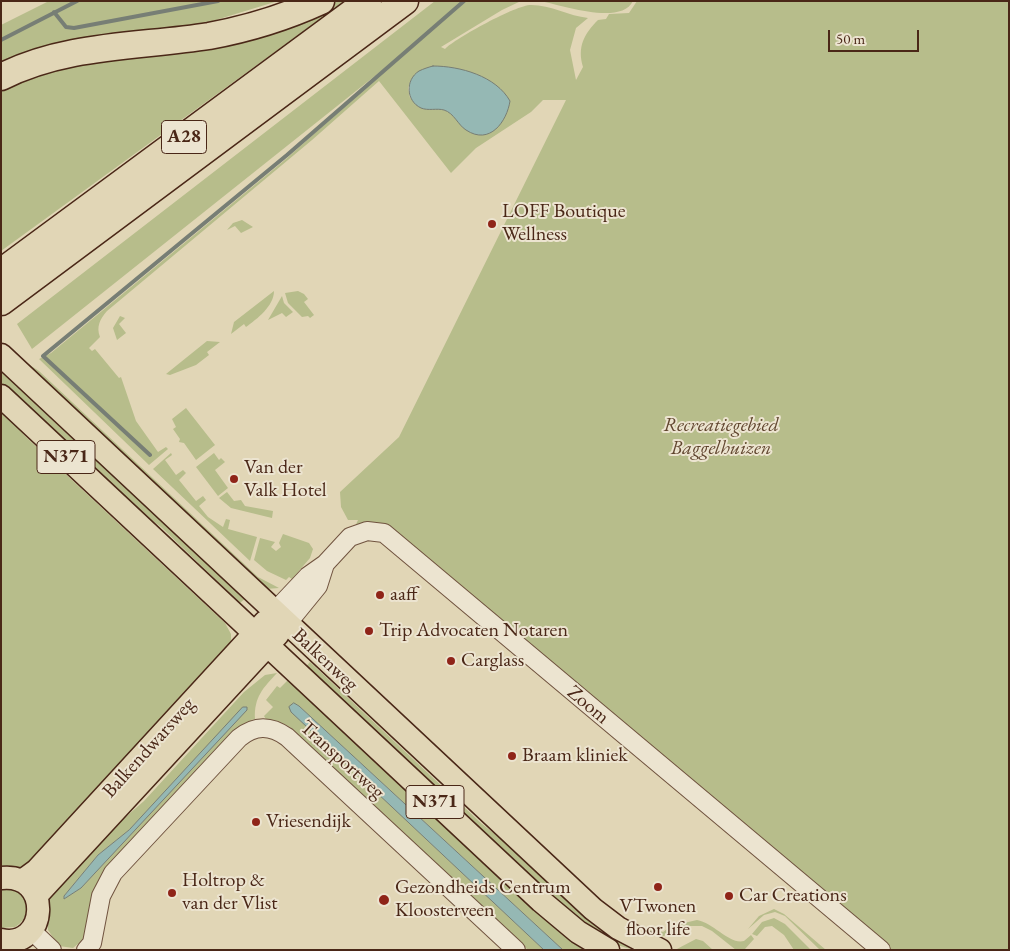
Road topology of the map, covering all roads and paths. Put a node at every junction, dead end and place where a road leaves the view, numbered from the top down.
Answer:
1 (321, 1) edge
2 (368, 1) edge
3 (405, 1) edge
4 (1, 77) edge
5 (1, 272) edge
6 (1, 302) edge
7 (1, 355) edge
8 (1, 396) edge
9 (281, 618) junction
10 (261, 639) junction
11 (20, 885) edge
12 (32, 931) junction
13 (1, 940) edge
14 (874, 947) edge
15 (52, 950) edge
16 (86, 950) edge
17 (516, 950) edge
18 (608, 950) edge
19 (660, 950) edge

1 - 4 highway
2 - 5 highway, A28
3 - 6 highway, A28
7 - 9 main road, Balkenweg / N371
8 - 10 main road, Balkenweg / N371
9 - 10 main road, Balkendwarsweg
9 - 14 street, Zoom
9 - 19 main road, Balkenweg / N371
10 - 11 main road, Balkendwarsweg
10 - 18 main road, Balkenweg / N371
11 - 12 main road
12 - 13 main road
12 - 15 street
16 - 17 street, Transportweg

